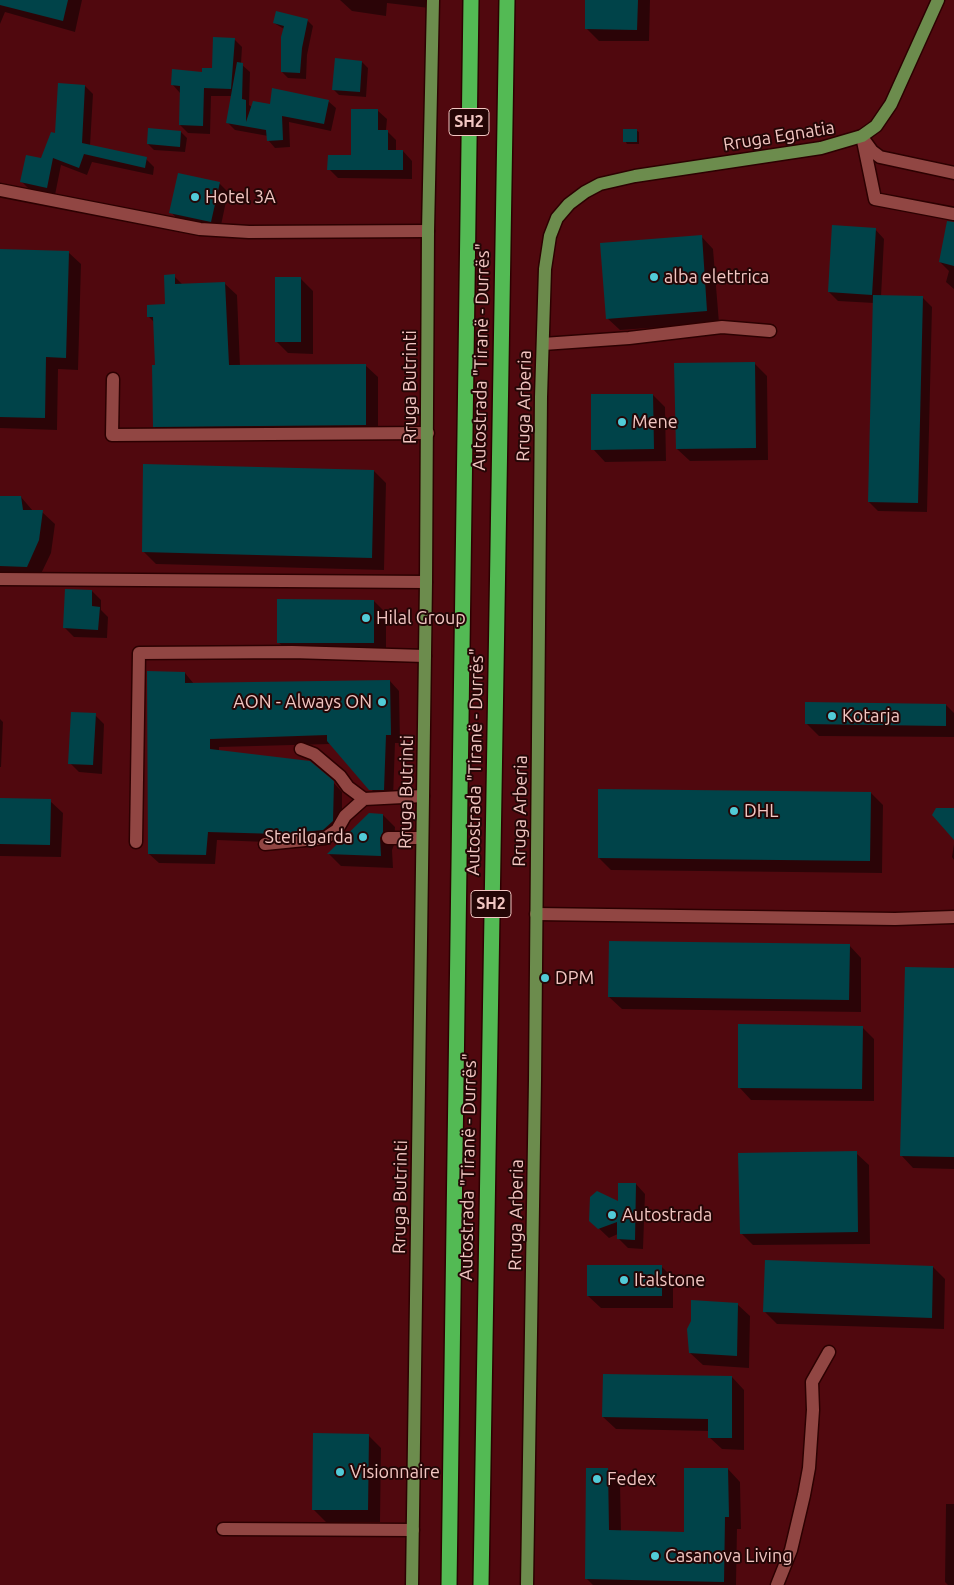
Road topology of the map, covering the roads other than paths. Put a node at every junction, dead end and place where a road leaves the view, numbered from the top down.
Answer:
1 (433, 0) edge
2 (471, 0) edge
3 (506, 0) edge
4 (938, 0) edge
5 (862, 136) junction
6 (954, 173) edge
7 (0, 190) edge
8 (954, 214) edge
9 (557, 218) joint
10 (428, 231) junction
11 (770, 331) dead end
12 (543, 344) junction
13 (113, 379) dead end
14 (428, 433) junction
15 (0, 579) edge
16 (426, 582) junction
17 (425, 656) junction
18 (301, 749) dead end
19 (423, 796) junction
20 (364, 799) junction
21 (388, 838) dead end
22 (422, 838) junction
23 (136, 842) dead end
24 (265, 844) dead end
25 (536, 914) junction
26 (954, 917) edge
27 (830, 1352) dead end
28 (223, 1529) dead end
29 (412, 1530) junction
30 (412, 1585) edge
31 (449, 1585) edge
32 (481, 1585) edge
33 (528, 1585) edge
34 (777, 1585) edge

1 - 10 main road, Rruga Butrinti
2 - 31 highway, Autostrada "Tiranë - Durrës" / SH2
3 - 32 highway, Autostrada "Tiranë - Durrës" / SH2
4 - 5 main road, Rruga Egnatia
5 - 6 street
5 - 8 street
5 - 9 main road, Rruga Egnatia
7 - 10 street
9 - 12 main road, Rruga Arberia
10 - 14 main road, Rruga Butrinti
11 - 12 street
12 - 25 main road, Rruga Arberia
13 - 14 street
14 - 16 main road, Rruga Butrinti
15 - 16 street
16 - 17 main road, Rruga Butrinti
17 - 19 main road, Rruga Butrinti
17 - 23 street
18 - 20 street
19 - 20 street
19 - 22 main road, Rruga Butrinti
20 - 24 street
21 - 22 street
22 - 29 main road, Rruga Butrinti
25 - 26 street
25 - 33 main road, Rruga Arberia
27 - 34 street
28 - 29 street
29 - 30 main road, Rruga Butrinti

